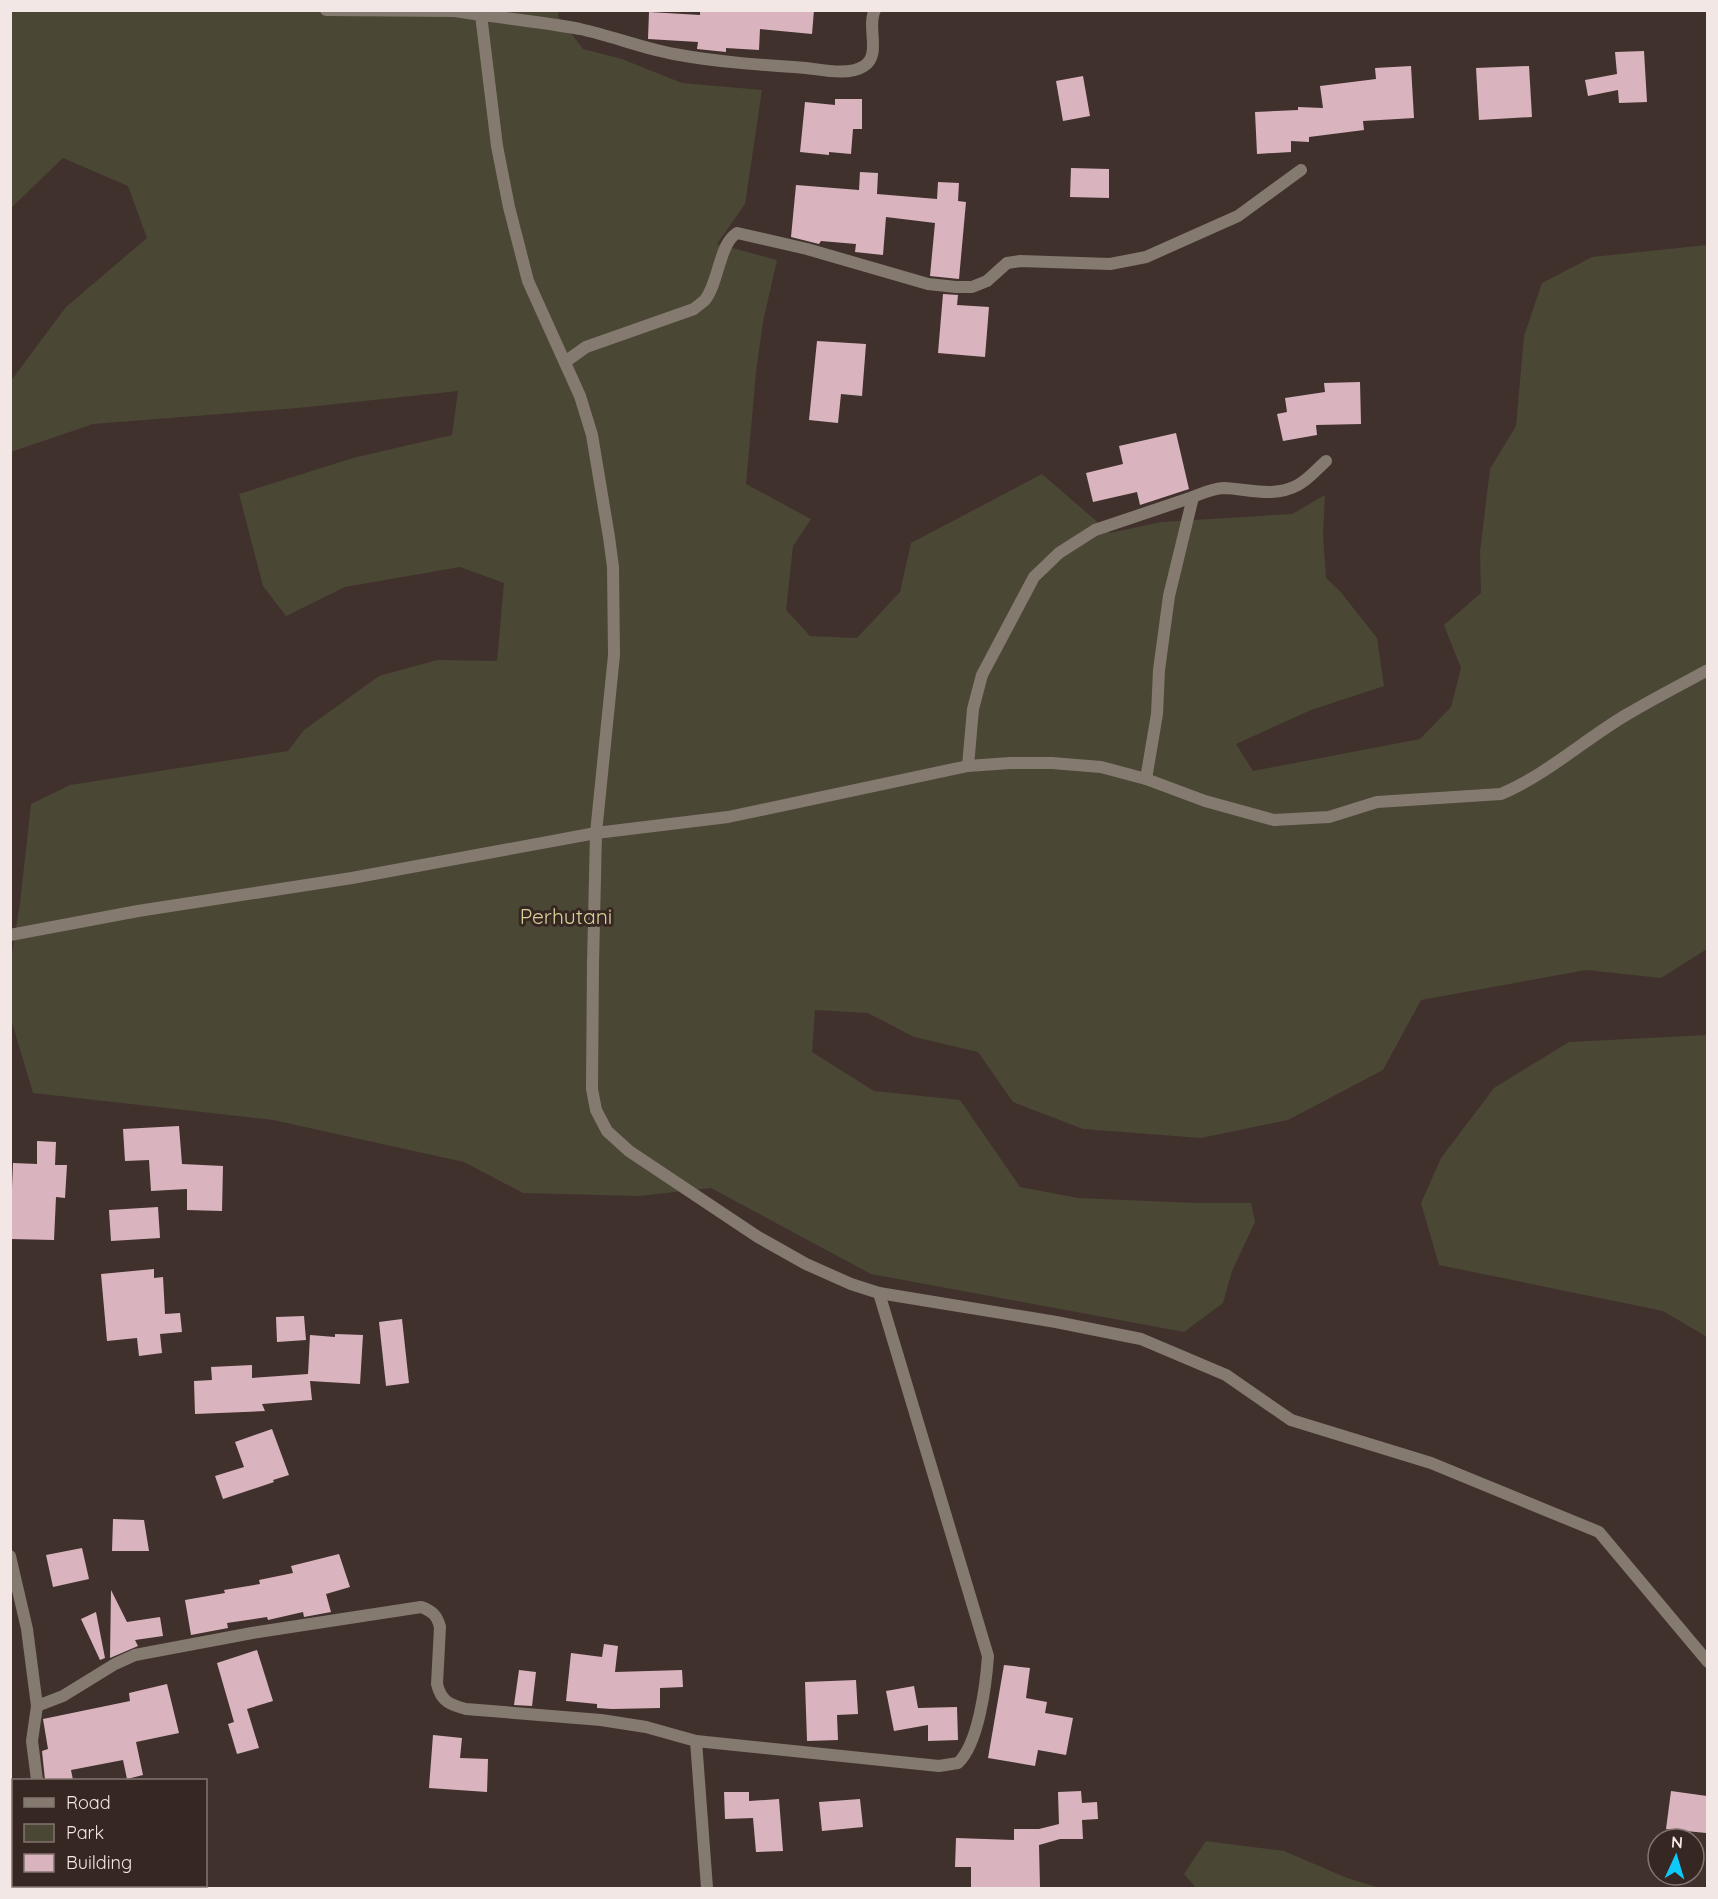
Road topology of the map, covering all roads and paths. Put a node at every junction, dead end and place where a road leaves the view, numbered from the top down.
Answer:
1 (326, 10) edge
2 (875, 10) edge
3 (455, 11) edge
4 (480, 15) junction
5 (1301, 170) dead end
6 (565, 362) junction
7 (1326, 461) dead end
8 (1193, 497) junction
9 (1707, 670) edge
10 (968, 766) junction
11 (1146, 779) junction
12 (596, 833) junction
13 (10, 935) edge
14 (879, 1293) junction
15 (10, 1556) edge
16 (1707, 1662) edge
17 (37, 1706) junction
18 (696, 1741) junction
19 (37, 1779) edge
20 (707, 1888) edge

1 - 3 street
2 - 4 street
3 - 4 street
4 - 6 street
5 - 6 street
6 - 12 street
7 - 8 street
8 - 10 street
8 - 11 street
9 - 11 street
10 - 11 street
10 - 12 street
12 - 13 street
12 - 14 street
14 - 16 street
14 - 18 street
15 - 17 street
17 - 18 street
17 - 19 street
18 - 20 street

